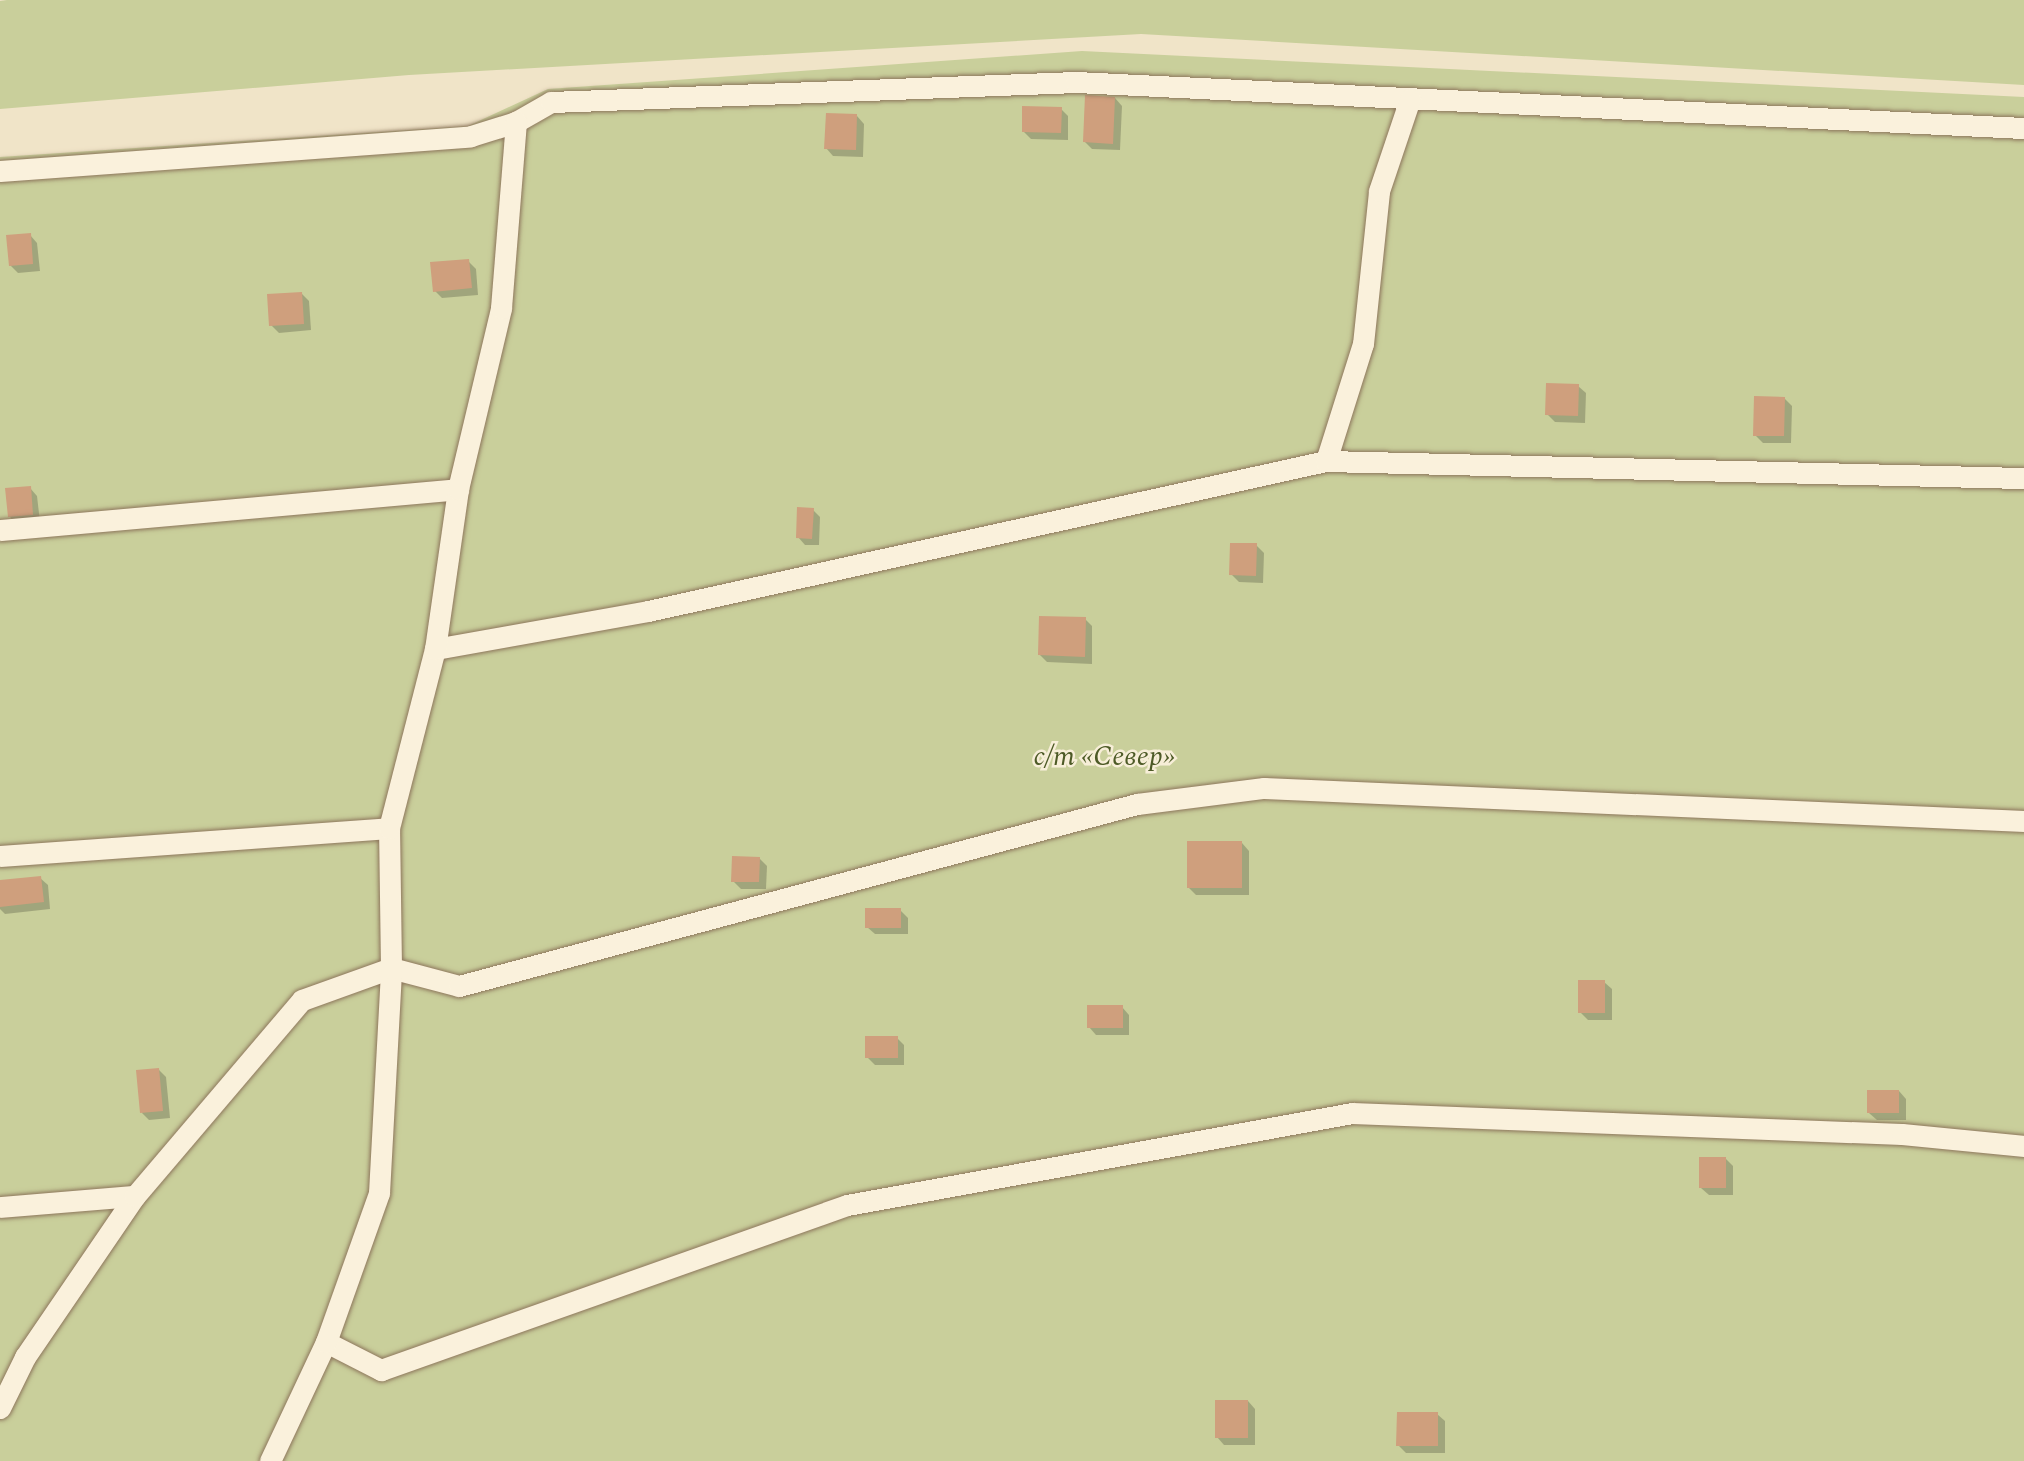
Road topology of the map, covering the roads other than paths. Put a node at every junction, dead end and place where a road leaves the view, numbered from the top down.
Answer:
1 (1410, 99) junction
2 (516, 122) junction
3 (2024, 128) edge
4 (0, 171) edge
5 (1326, 461) junction
6 (2024, 478) edge
7 (458, 489) junction
8 (0, 530) edge
9 (435, 649) junction
10 (2024, 821) edge
11 (389, 828) junction
12 (0, 856) edge
13 (391, 968) junction
14 (2024, 1146) edge
15 (135, 1196) junction
16 (0, 1207) edge
17 (326, 1342) junction
18 (0, 1408) edge
19 (270, 1461) edge

1 - 2 lane
1 - 3 lane
1 - 5 lane
2 - 4 lane
2 - 7 lane
5 - 6 lane
5 - 9 lane
7 - 8 lane
7 - 9 lane
9 - 11 lane
10 - 13 lane
11 - 12 lane
11 - 13 lane
13 - 15 lane
13 - 17 lane
14 - 17 lane
15 - 16 lane
15 - 18 lane
17 - 19 lane

